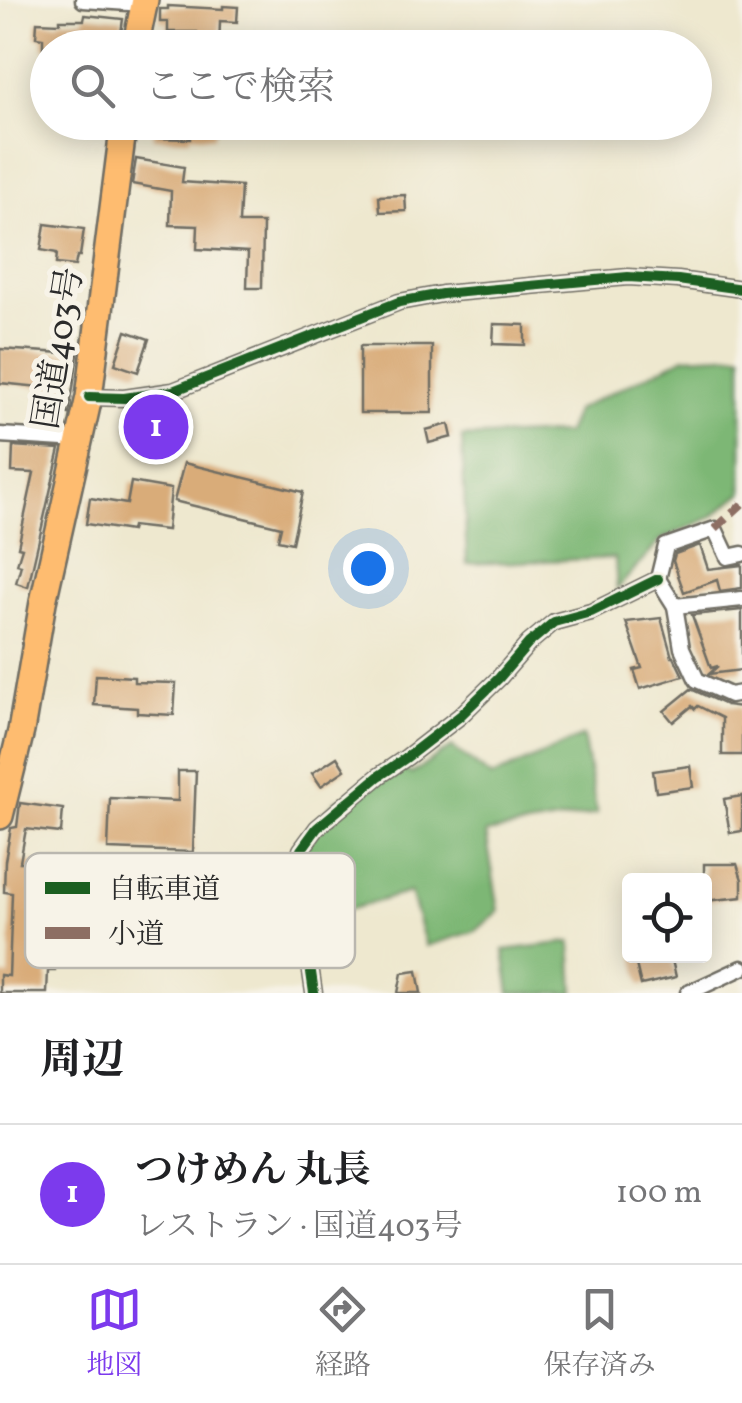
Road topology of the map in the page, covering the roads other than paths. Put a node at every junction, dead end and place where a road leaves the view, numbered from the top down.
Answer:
1 (83, 0) edge
2 (144, 2) edge
3 (139, 30) edge
4 (122, 140) edge
5 (742, 289) edge
6 (90, 397) junction
7 (0, 434) edge
8 (79, 440) junction
9 (742, 554) edge
10 (658, 579) junction
11 (742, 599) edge
12 (675, 606) junction
13 (742, 693) edge
14 (11, 731) edge
15 (0, 816) edge
16 (300, 853) edge
17 (310, 968) edge
18 (742, 968) edge
19 (314, 993) edge
20 (688, 993) edge

1 - 2 street
2 - 3 highway
4 - 6 highway, 国道403号
5 - 6 street
6 - 8 highway, 国道403号
7 - 8 street
8 - 14 highway, 国道403号
9 - 10 street
10 - 12 street
10 - 16 street
11 - 12 street
12 - 13 street
14 - 15 highway, 国道403号
17 - 19 street
18 - 20 street

